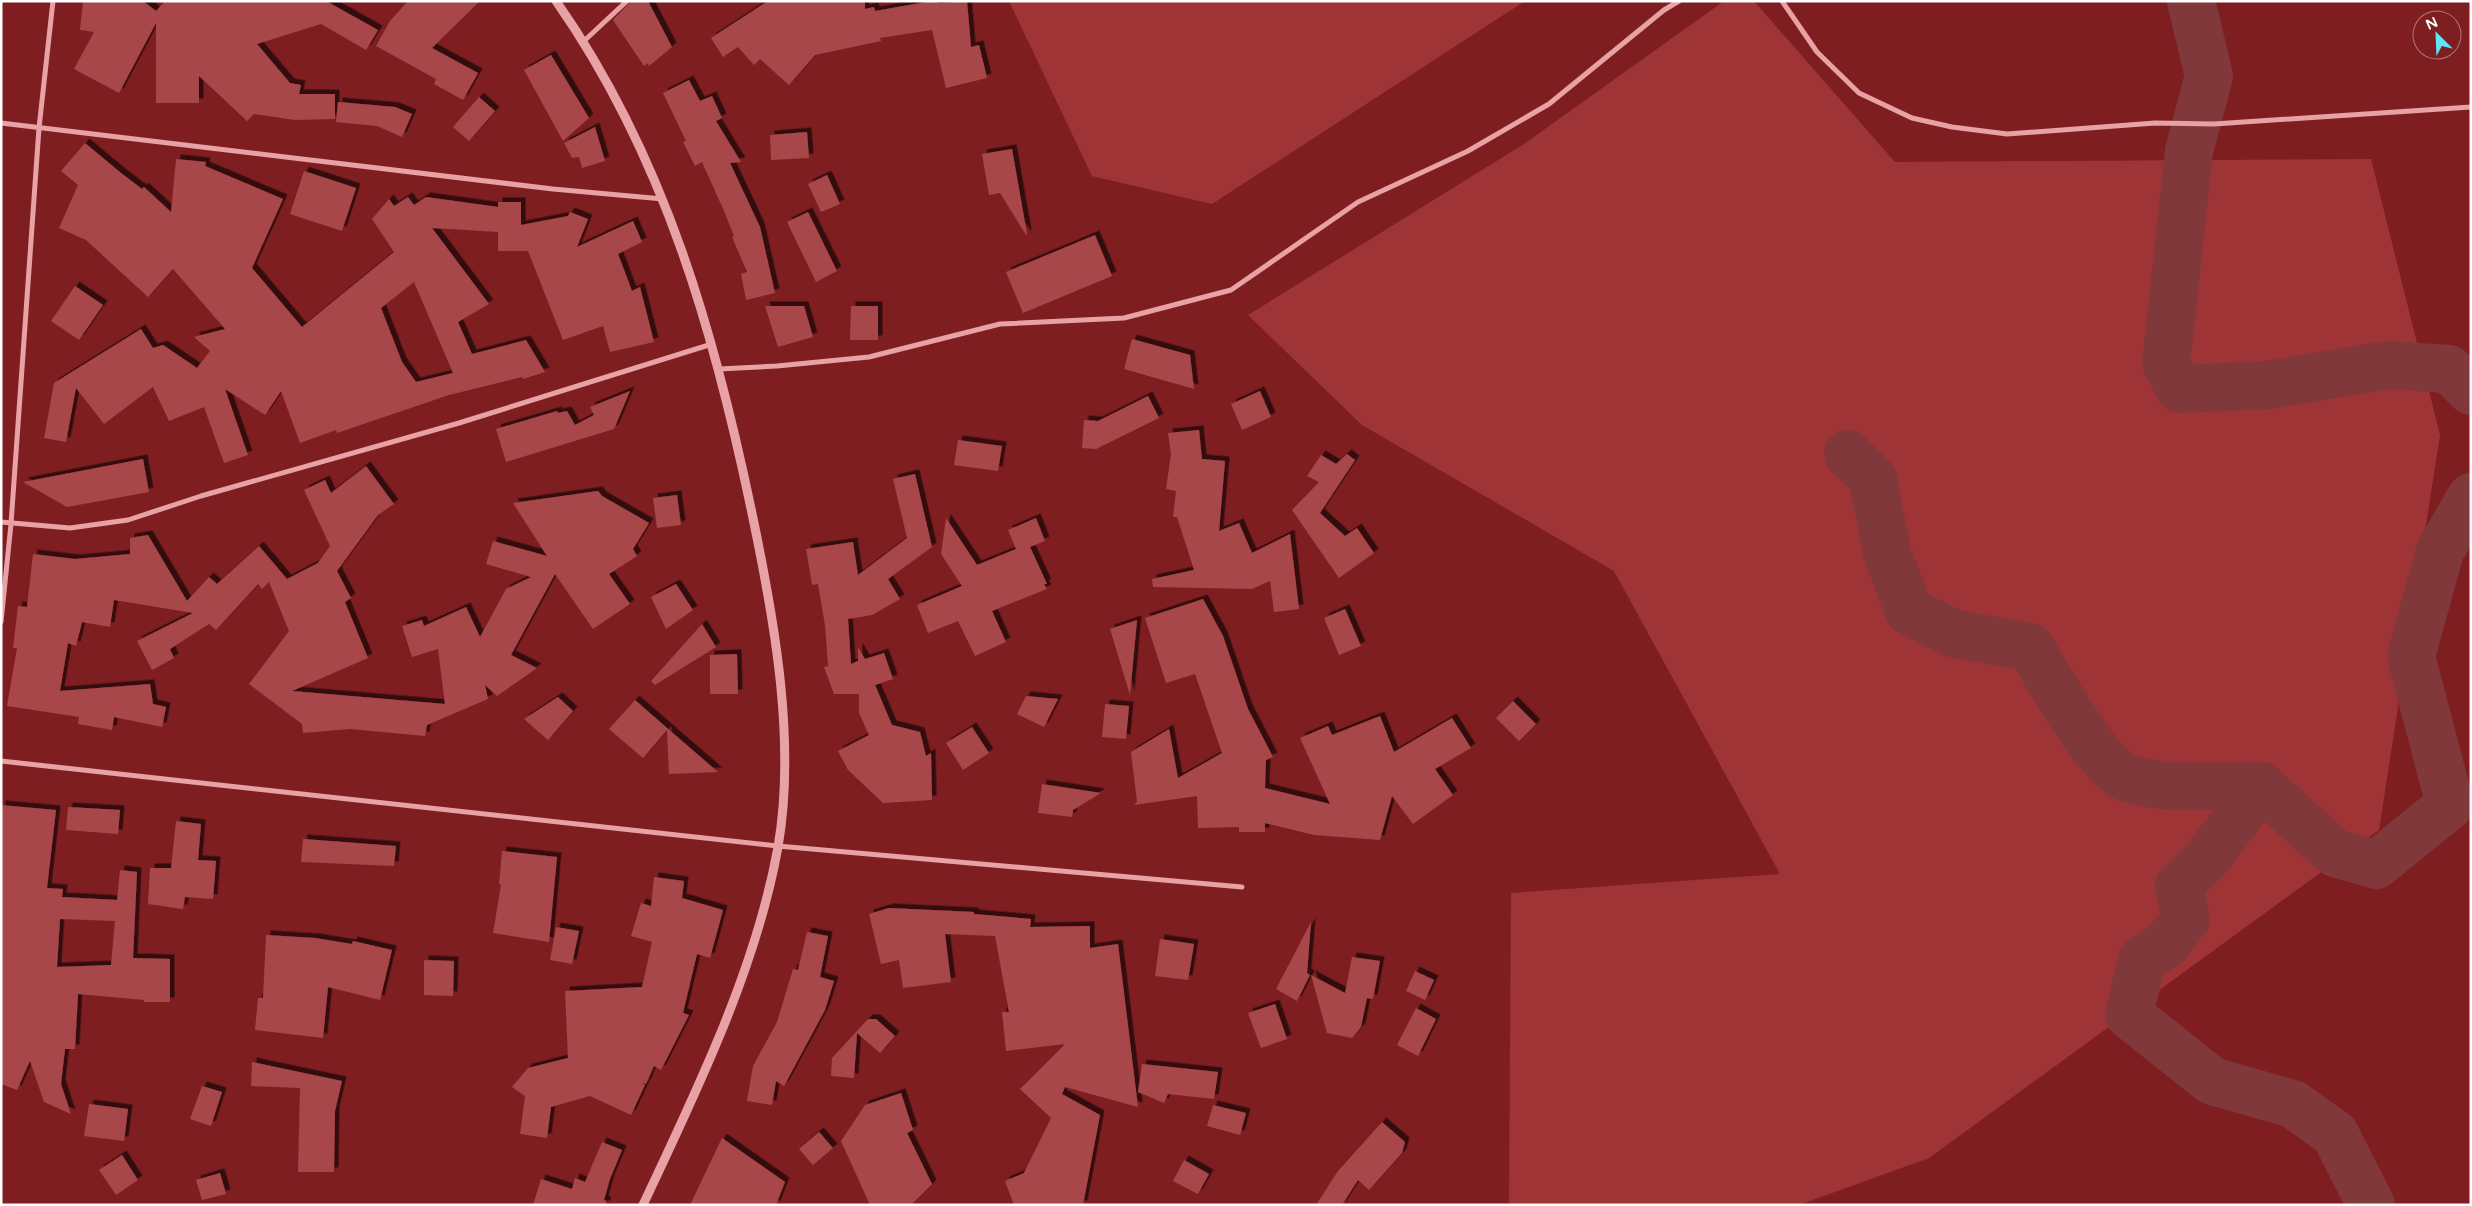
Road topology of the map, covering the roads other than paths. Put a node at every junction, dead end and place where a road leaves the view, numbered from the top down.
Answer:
1 (53, 1) edge
2 (556, 1) edge
3 (626, 1) edge
4 (1679, 1) edge
5 (1782, 1) edge
6 (584, 42) junction
7 (2471, 107) edge
8 (1, 123) edge
9 (39, 128) junction
10 (663, 199) junction
11 (713, 344) junction
12 (719, 369) junction
13 (1, 522) edge
14 (12, 524) junction
15 (1, 622) edge
16 (1, 761) edge
17 (778, 846) junction
18 (1242, 887) dead end
19 (643, 1205) edge

1 - 9 street
2 - 6 street
3 - 6 street
4 - 12 street
5 - 7 street
6 - 10 street
8 - 9 street
9 - 10 street
9 - 14 street
10 - 11 street
11 - 12 street
11 - 14 street
12 - 17 street
13 - 14 street
14 - 15 street
16 - 17 street
17 - 18 street
17 - 19 street

